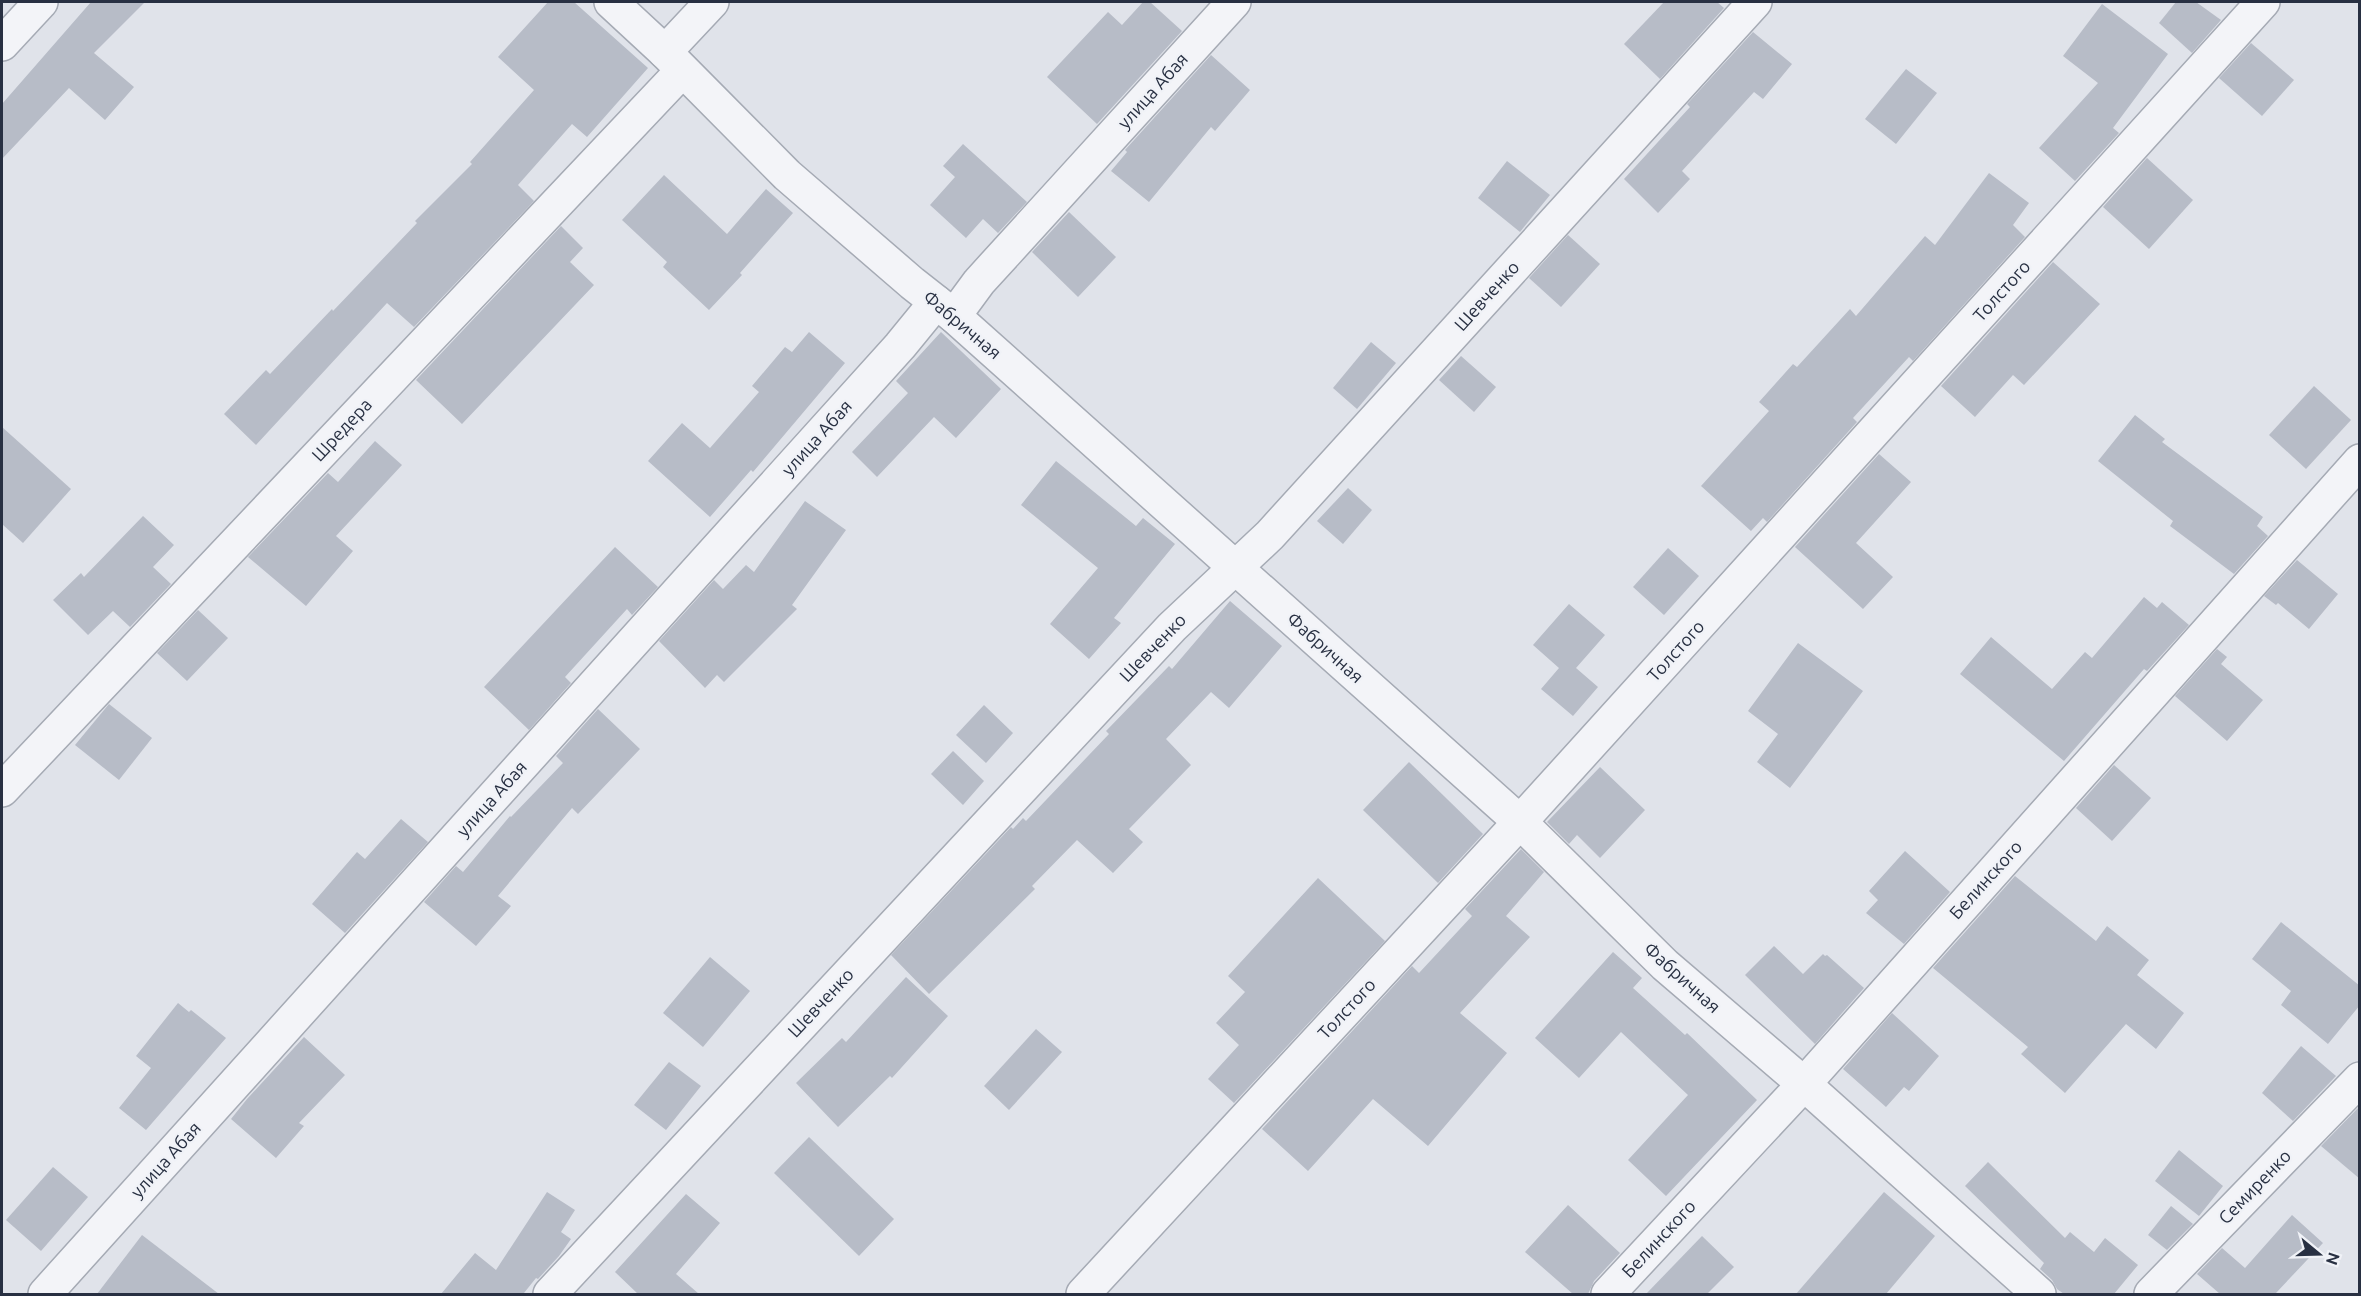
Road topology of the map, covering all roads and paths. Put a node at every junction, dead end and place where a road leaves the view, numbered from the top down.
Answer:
1 (41, 2) edge
2 (611, 2) edge
3 (712, 2) edge
4 (1234, 2) edge
5 (1755, 2) edge
6 (2263, 2) edge
7 (2, 44) edge
8 (673, 61) junction
9 (945, 309) junction
10 (2360, 461) edge
11 (1235, 567) junction
12 (2, 790) edge
13 (1520, 822) junction
14 (2360, 1079) edge
15 (1804, 1084) junction
16 (45, 1294) edge
17 (550, 1294) edge
18 (1083, 1294) edge
19 (1608, 1294) edge
20 (2039, 1294) edge
21 (2151, 1294) edge

1 - 7 street
2 - 8 street, Фабричная
3 - 8 street, Шредера
4 - 9 street, улица Абая
5 - 11 street, Шевченко
6 - 13 street, Толстого
8 - 9 street, Фабричная
8 - 12 street, Шредера
9 - 11 street, Фабричная
9 - 16 street, улица Абая
10 - 15 street, Белинского
11 - 13 street, Фабричная
11 - 17 street, Шевченко
13 - 15 street, Фабричная
13 - 18 street, Толстого
14 - 21 street, Семиренко
15 - 19 street, Белинского
15 - 20 street, Фабричная

